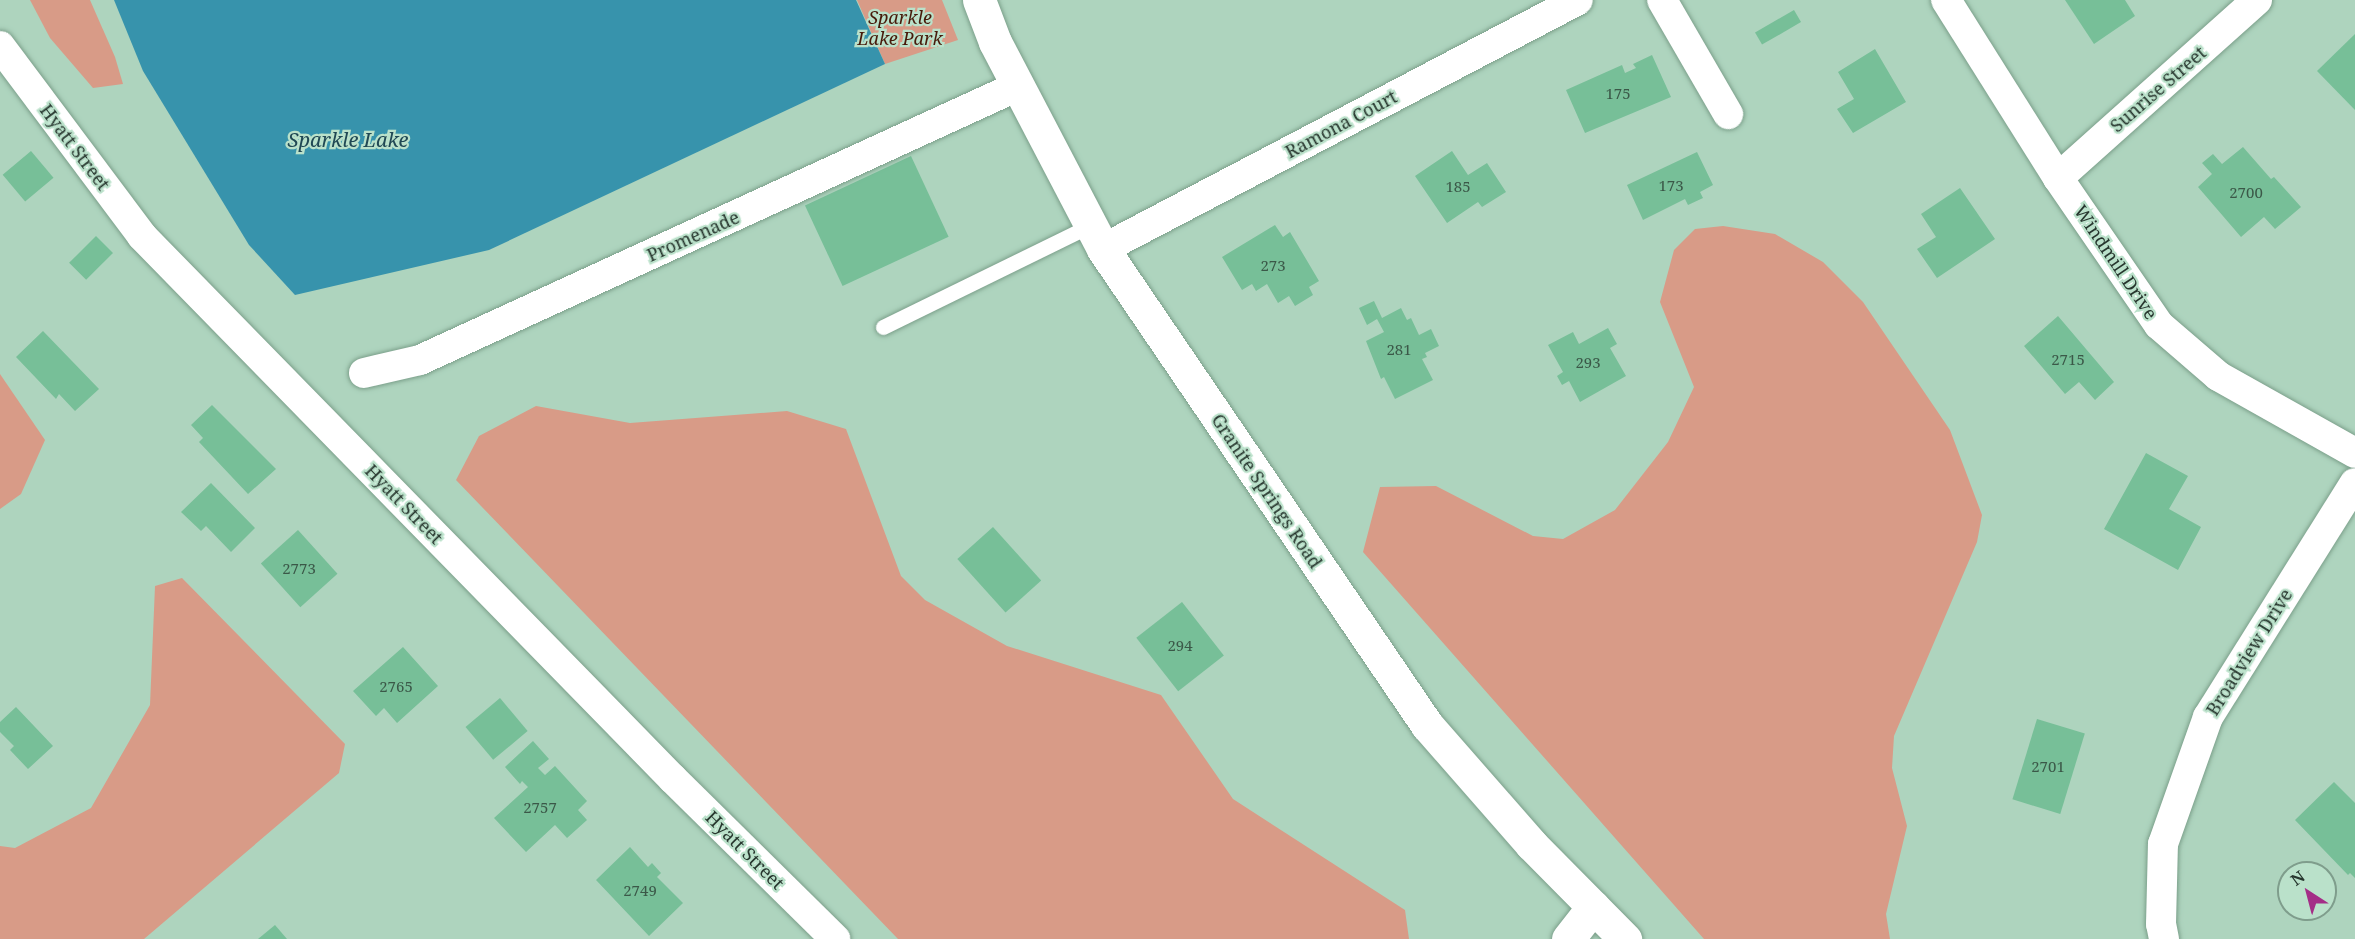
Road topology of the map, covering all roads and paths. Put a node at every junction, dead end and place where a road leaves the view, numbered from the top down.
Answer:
1 (979, 0) edge
2 (1578, 0) edge
3 (1662, 0) edge
4 (1946, 0) edge
5 (2257, 0) edge
6 (0, 46) edge
7 (1018, 86) junction
8 (1728, 114) dead end
9 (2058, 177) junction
10 (1097, 237) junction
11 (883, 327) dead end
12 (364, 373) dead end
13 (2355, 453) edge
14 (2355, 483) edge
15 (1593, 906) junction
16 (835, 939) edge
17 (1568, 939) edge
18 (1625, 939) edge
19 (2164, 939) edge

1 - 7 street, Granite Springs Road
2 - 10 street, Ramona Court
3 - 8 street
4 - 9 street, Windmill Drive
5 - 9 street, Sunrise Street
6 - 16 street, Hyatt Street
7 - 10 street, Granite Springs Road
7 - 12 street, Promenade
9 - 13 street, Windmill Drive
10 - 11 lane
10 - 15 street, Granite Springs Road
14 - 19 street, Broadview Drive
15 - 17 street
15 - 18 street, Granite Springs Road

